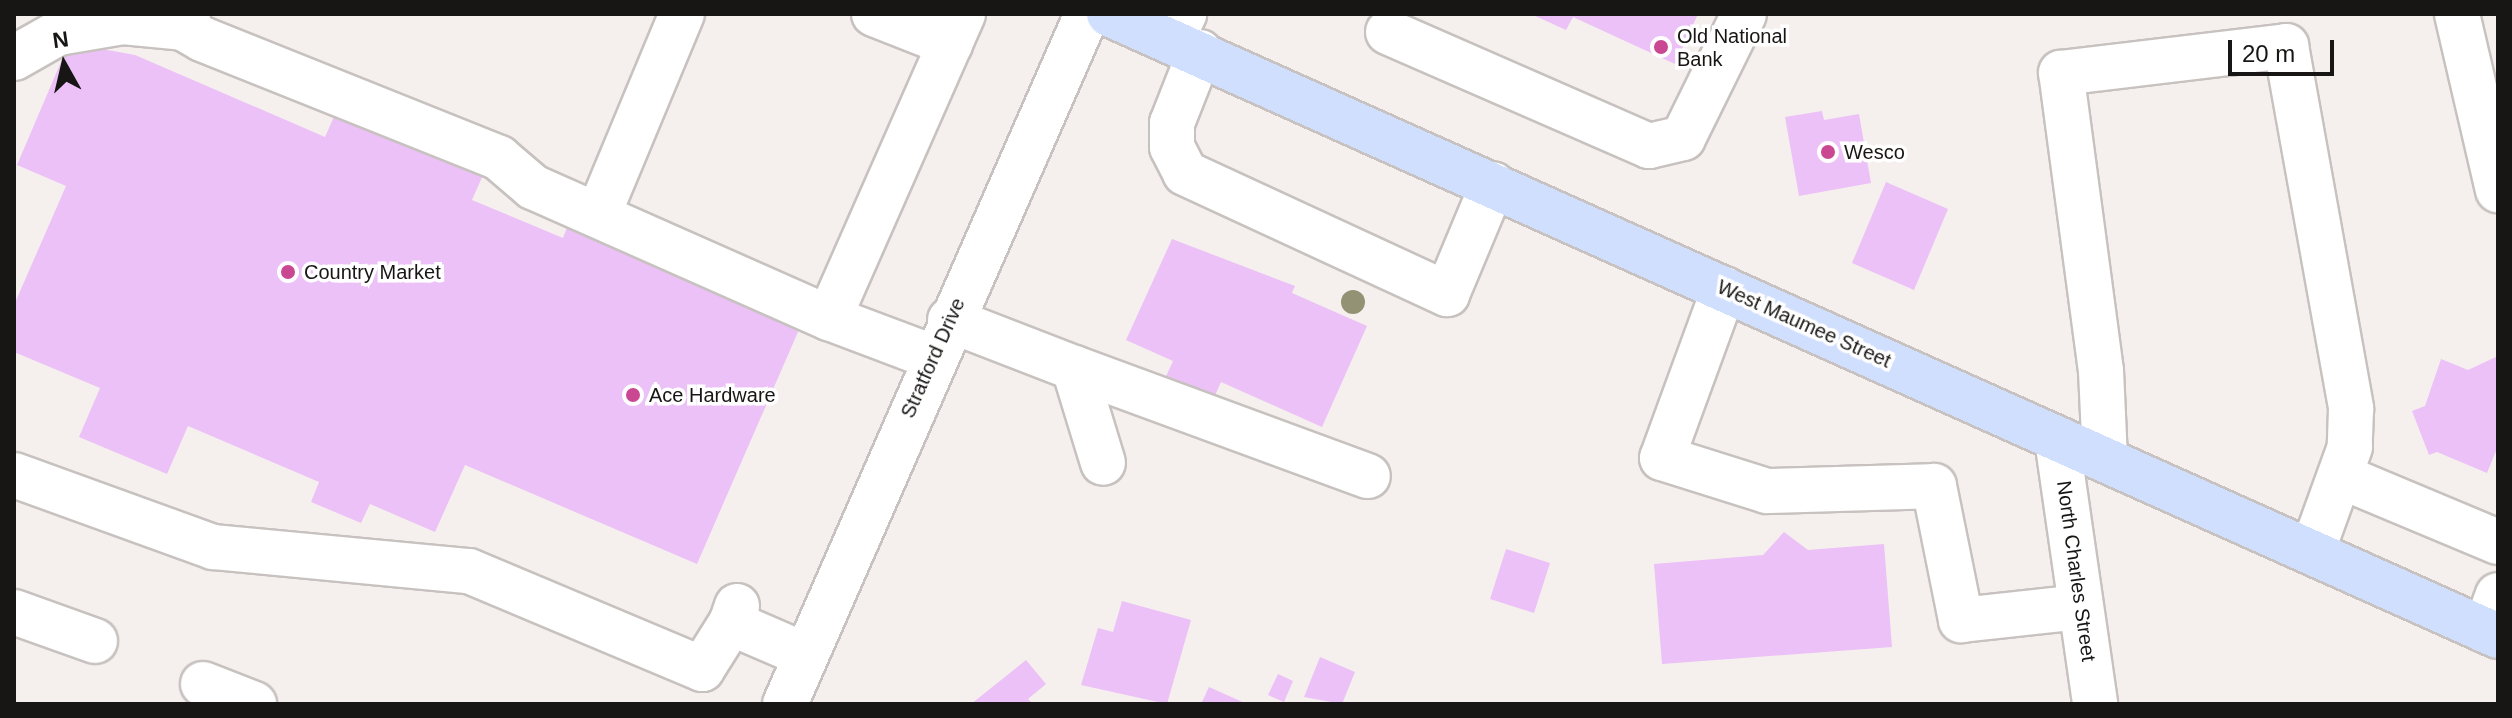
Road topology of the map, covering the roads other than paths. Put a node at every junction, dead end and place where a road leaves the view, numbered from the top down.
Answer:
1 (682, 14) edge
2 (874, 14) edge
3 (1087, 14) edge
4 (1109, 14) edge
5 (1744, 14) edge
6 (2457, 14) edge
7 (185, 21) edge
8 (956, 29) edge
9 (2289, 30) edge
10 (1388, 32) dead end
11 (1185, 35) edge
12 (14, 58) edge
13 (1493, 184) junction
14 (2498, 190) edge
15 (599, 213) junction
16 (1724, 289) junction
17 (829, 318) junction
18 (942, 338) junction
19 (1074, 368) junction
20 (2057, 439) junction
21 (2105, 459) junction
22 (1103, 463) dead end
23 (14, 475) edge
24 (1368, 476) dead end
25 (2340, 476) junction
26 (2498, 542) edge
27 (2312, 552) junction
28 (2080, 607) junction
29 (14, 612) edge
30 (2494, 621) edge
31 (95, 641) dead end
32 (805, 655) junction
33 (203, 684) dead end
34 (254, 704) edge
35 (785, 704) edge
36 (2095, 704) edge

1 - 15 street
2 - 8 street
3 - 18 street, Stratford Drive
4 - 11 main road, West Maumee Street
5 - 10 street
6 - 14 street
7 - 12 street
7 - 15 street
8 - 17 street
9 - 21 street
9 - 25 street
11 - 13 main road, West Maumee Street
11 - 13 street
13 - 16 main road, West Maumee Street
15 - 17 street
16 - 20 main road, West Maumee Street
16 - 28 street
17 - 18 street
18 - 19 street
18 - 32 street, Stratford Drive
19 - 22 street
19 - 24 street
20 - 21 main road, West Maumee Street
20 - 28 street, North Charles Street
21 - 27 main road, West Maumee Street
23 - 32 street
25 - 26 street
25 - 27 street
27 - 30 main road, West Maumee Street
28 - 36 street, North Charles Street
29 - 31 street
32 - 35 street, Stratford Drive
33 - 34 street

